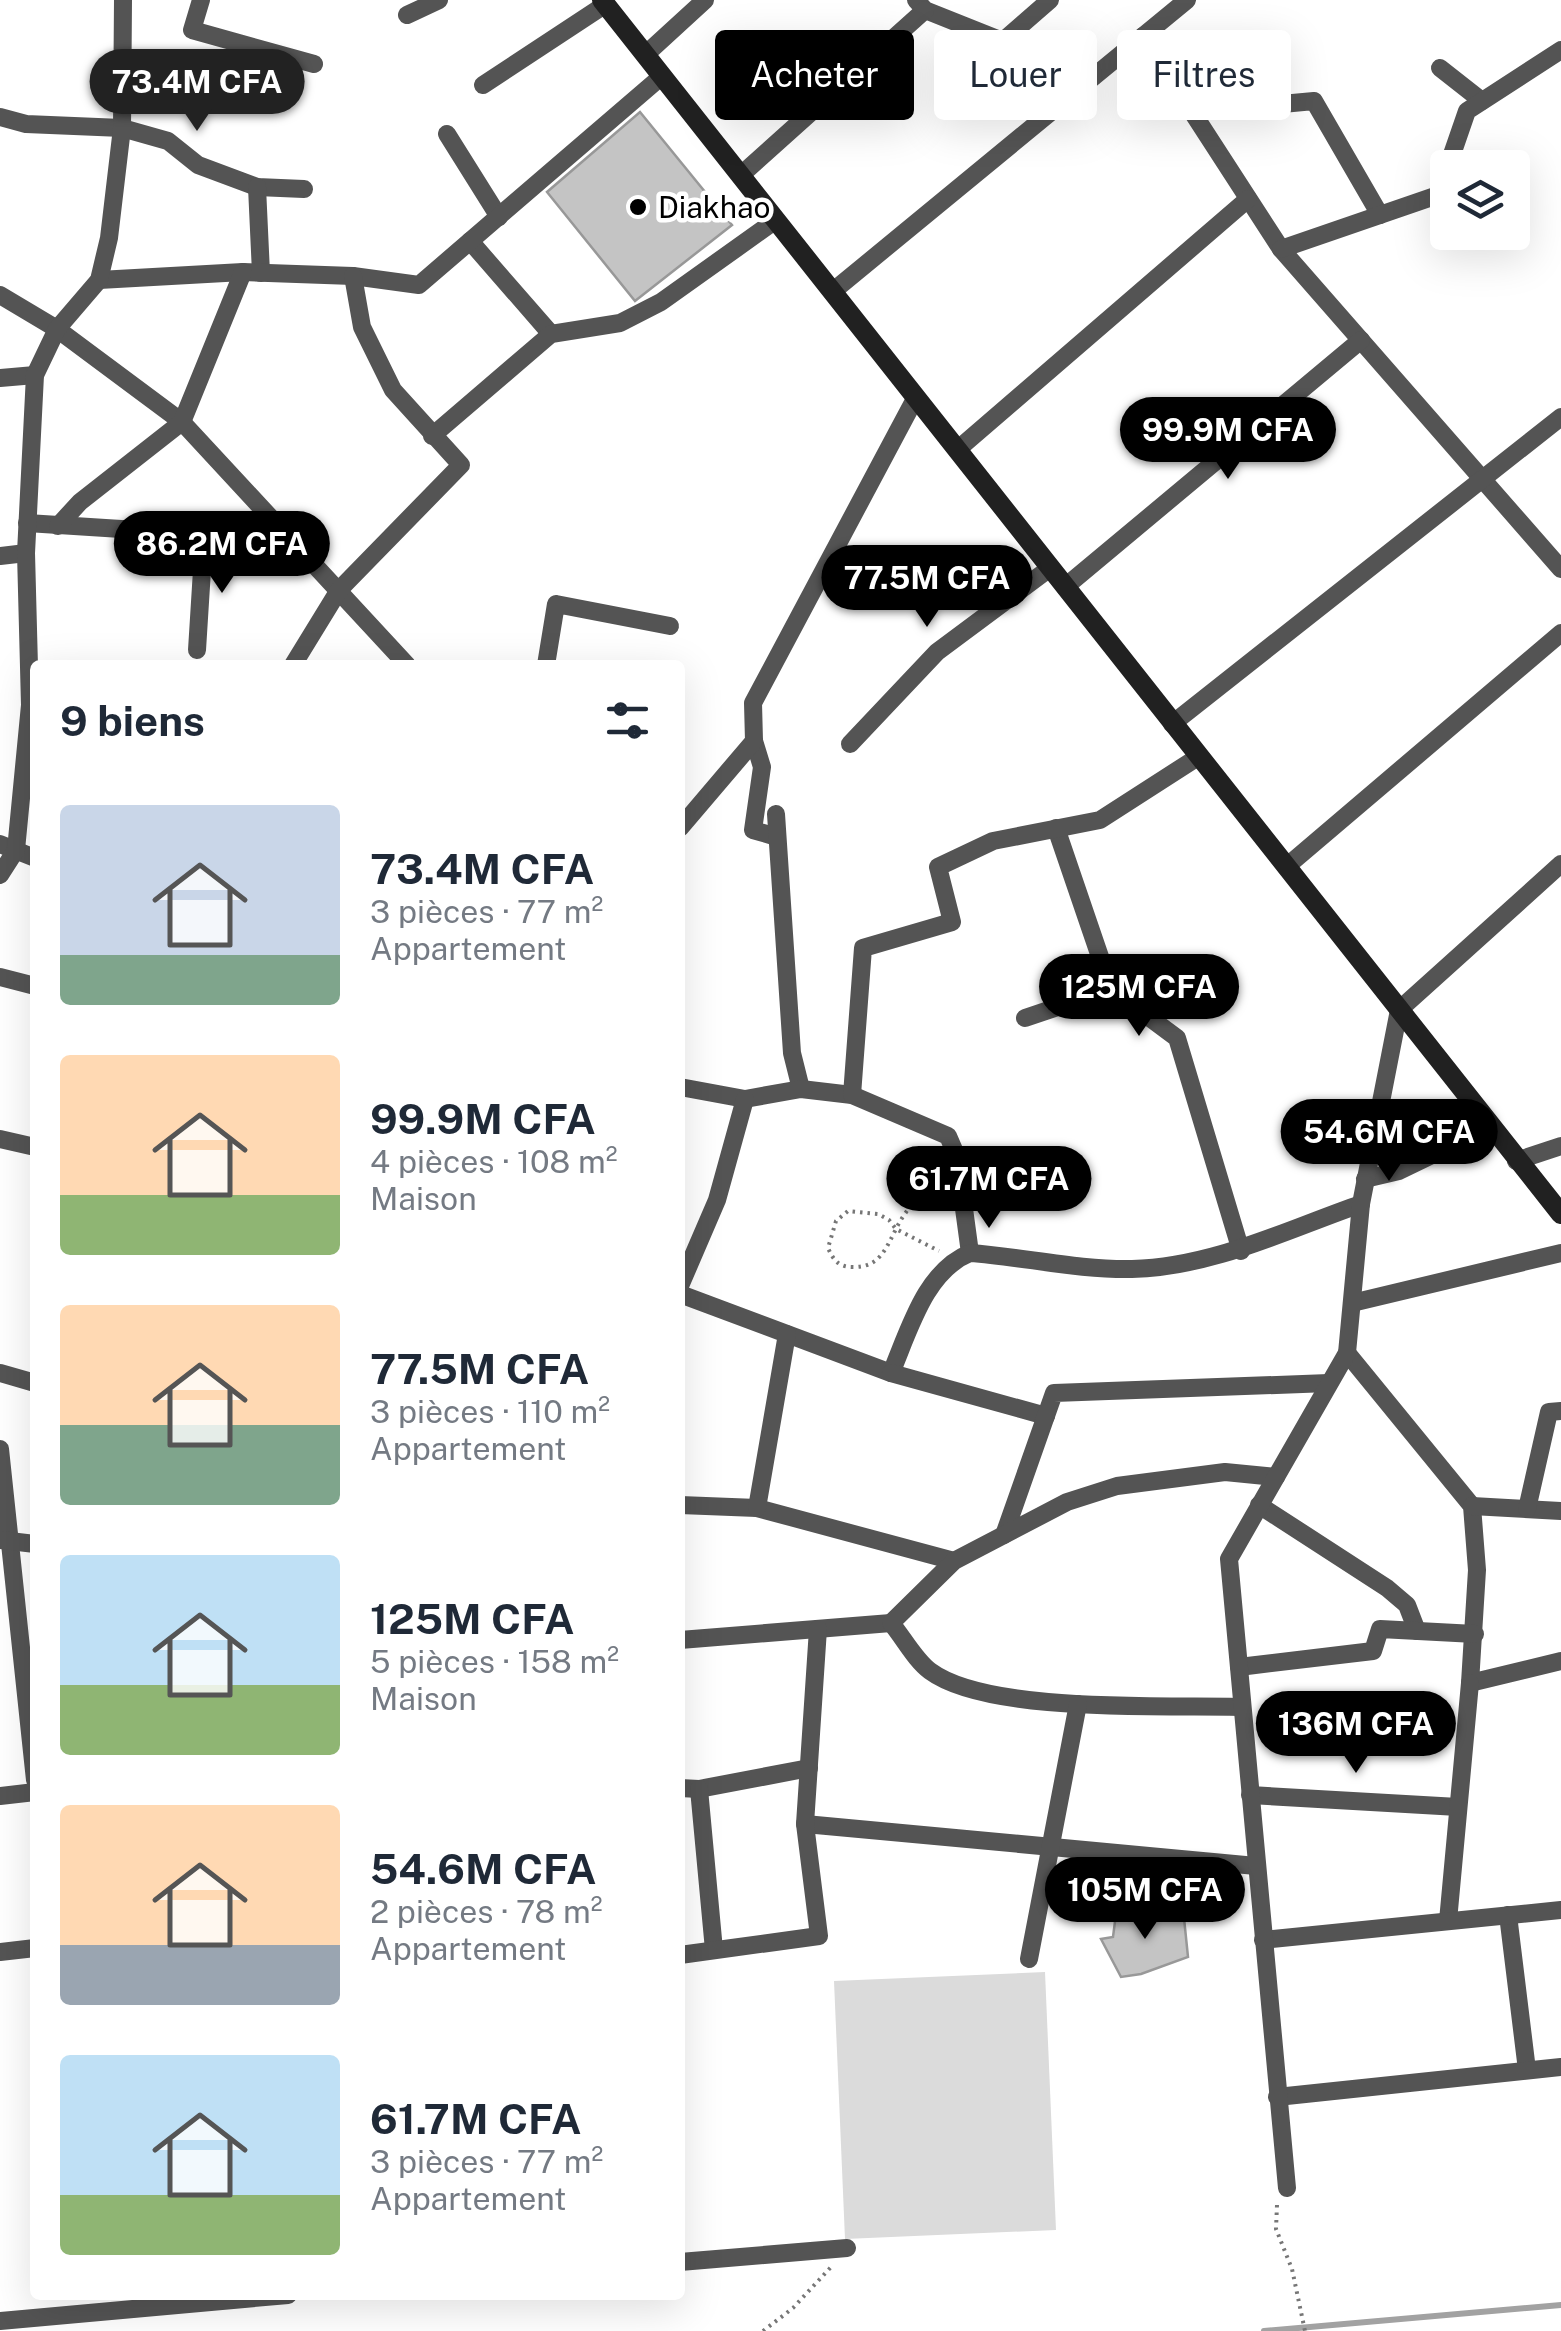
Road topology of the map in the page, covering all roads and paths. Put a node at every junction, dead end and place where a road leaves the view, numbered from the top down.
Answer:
1 (122, 0) edge
2 (201, 0) edge
3 (439, 0) edge
4 (705, 0) edge
5 (1050, 0) edge
6 (1187, 0) edge
7 (604, 2) edge
8 (920, 5) edge
9 (406, 15) dead end
10 (978, 30) edge
11 (1016, 30) edge
12 (1150, 30) edge
13 (1561, 50) edge
14 (646, 55) junction
15 (1117, 57) edge
16 (314, 64) dead end
17 (1440, 68) dead end
18 (1097, 74) edge
19 (662, 76) junction
20 (483, 84) dead end
21 (1482, 102) junction
22 (1291, 103) edge
23 (0, 117) edge
24 (1041, 120) edge
25 (1197, 120) edge
26 (122, 128) junction
27 (446, 134) dead end
28 (740, 175) junction
29 (258, 187) junction
30 (304, 190) dead end
31 (1248, 199) junction
32 (1380, 214) junction
33 (499, 217) junction
34 (776, 220) junction
35 (470, 242) junction
36 (1281, 249) junction
37 (252, 272) junction
38 (353, 276) junction
39 (99, 280) junction
40 (832, 292) junction
41 (0, 295) edge
42 (57, 329) junction
43 (551, 334) junction
44 (1360, 340) junction
45 (36, 375) junction
46 (0, 378) edge
47 (916, 397) junction
48 (1561, 417) edge
49 (182, 422) junction
50 (432, 436) junction
51 (957, 450) junction
52 (1482, 478) junction
53 (27, 523) junction
54 (58, 526) junction
55 (204, 538) junction
56 (302, 551) junction
57 (26, 553) junction
58 (0, 556) edge
59 (1050, 568) junction
60 (1561, 569) edge
61 (1065, 587) junction
62 (339, 590) junction
63 (670, 626) dead end
64 (1561, 632) edge
65 (197, 650) dead end
66 (31, 660) edge
67 (296, 660) edge
68 (402, 660) edge
69 (547, 660) edge
70 (30, 723) edge
71 (1172, 724) junction
72 (754, 741) junction
73 (850, 744) dead end
74 (1198, 757) junction
75 (776, 814) dead end
76 (685, 822) edge
77 (1056, 828) junction
78 (777, 836) junction
79 (8, 847) edge
80 (1561, 864) edge
81 (1286, 867) junction
82 (0, 875) edge
83 (0, 977) edge
84 (30, 985) edge
85 (1112, 989) junction
86 (1399, 1010) junction
87 (1026, 1018) dead end
88 (685, 1088) edge
89 (802, 1089) junction
90 (852, 1095) junction
91 (745, 1099) junction
92 (1490, 1127) junction
93 (0, 1139) edge
94 (30, 1146) edge
95 (1561, 1146) edge
96 (1516, 1161) junction
97 (1365, 1179) junction
98 (916, 1199) dead end
99 (1360, 1204) junction
100 (1561, 1214) edge
101 (896, 1229) junction
102 (1241, 1251) junction
103 (970, 1253) junction
104 (1561, 1254) edge
105 (952, 1260) junction
106 (685, 1274) edge
107 (685, 1296) edge
108 (1352, 1303) junction
109 (786, 1334) junction
110 (1348, 1353) junction
111 (890, 1373) junction
112 (0, 1374) edge
113 (30, 1382) edge
114 (1330, 1384) junction
115 (1561, 1411) edge
116 (1046, 1416) junction
117 (0, 1449) edge
118 (1276, 1477) junction
119 (685, 1505) edge
120 (1259, 1505) junction
121 (1472, 1506) junction
122 (756, 1508) junction
123 (1528, 1509) junction
124 (1561, 1511) edge
125 (1004, 1535) junction
126 (5, 1539) edge
127 (30, 1543) edge
128 (954, 1561) junction
129 (891, 1623) junction
130 (818, 1628) junction
131 (1417, 1631) junction
132 (1475, 1634) junction
133 (685, 1640) edge
134 (1561, 1661) edge
135 (1238, 1667) junction
136 (1470, 1683) junction
137 (1078, 1704) junction
138 (1242, 1707) junction
139 (30, 1712) edge
140 (809, 1768) junction
141 (690, 1788) edge
142 (30, 1793) edge
143 (0, 1796) edge
144 (1250, 1796) junction
145 (1458, 1807) junction
146 (805, 1824) junction
147 (1050, 1847) junction
148 (1256, 1866) junction
149 (1561, 1910) edge
150 (1508, 1915) junction
151 (1448, 1921) junction
152 (1263, 1940) junction
153 (30, 1949) edge
154 (714, 1950) junction
155 (0, 1952) edge
156 (685, 1954) edge
157 (1029, 1960) dead end
158 (1561, 2067) edge
159 (1527, 2070) junction
160 (1277, 2097) junction
161 (1286, 2188) joint
162 (848, 2248) joint
163 (685, 2262) edge
164 (183, 2300) edge
165 (90, 2304) edge
166 (0, 2321) edge
167 (763, 2331) edge
168 (1305, 2331) edge

1 - 26 street
2 - 16 street
3 - 9 street
4 - 14 street
5 - 11 street
6 - 12 street
7 - 14 main road
7 - 20 street
8 - 10 street
8 - 28 street
13 - 21 street
14 - 19 main road
15 - 18 street
17 - 21 street
19 - 28 main road
19 - 33 street
21 - 32 street
22 - 32 street
23 - 26 street
24 - 40 street
25 - 31 street
26 - 29 street
26 - 39 street
27 - 33 street
28 - 34 main road
29 - 30 street
29 - 37 street
31 - 36 street
31 - 51 street
32 - 36 street
33 - 35 street
34 - 40 main road
34 - 43 street
35 - 38 street
35 - 43 street
36 - 44 street
37 - 38 street
37 - 39 street
37 - 49 street
38 - 50 street
39 - 42 street
40 - 47 main road
41 - 42 street
42 - 45 street
42 - 49 street
43 - 50 street
44 - 52 street
44 - 61 street
45 - 46 street
45 - 53 street
47 - 51 main road
47 - 72 street
48 - 52 street
49 - 54 street
49 - 56 street
50 - 62 street
51 - 59 main road
52 - 60 street
52 - 71 street
53 - 54 street
53 - 57 street
54 - 55 street
55 - 56 street
55 - 65 street
56 - 62 street
57 - 58 street
57 - 66 street
59 - 61 main road
59 - 73 street
61 - 71 main road
62 - 67 street
62 - 68 street
63 - 69 street
64 - 81 street
70 - 79 street
71 - 74 main road
72 - 76 street
72 - 78 street
74 - 77 street
74 - 81 main road
75 - 78 street
77 - 85 street
77 - 90 street
78 - 89 street
79 - 82 street
80 - 86 street
81 - 86 main road
83 - 84 street
85 - 87 street
85 - 102 street
86 - 92 main road
86 - 97 street
88 - 91 street
89 - 90 street
89 - 91 street
90 - 103 street
91 - 106 street
92 - 96 main road
92 - 97 street
93 - 94 street
95 - 96 street
96 - 100 main road
97 - 99 street
98 - 101 path
99 - 102 street
99 - 108 street
101 - 101 path
101 - 105 path
102 - 103 street
103 - 105 street
104 - 108 street
105 - 111 street
107 - 109 street
108 - 110 street
109 - 111 street
109 - 122 street
110 - 114 street
110 - 121 street
111 - 116 street
112 - 113 street
114 - 116 street
114 - 118 street
115 - 123 street
116 - 125 street
117 - 126 street
118 - 120 street
118 - 125 street
119 - 122 street
120 - 131 street
120 - 135 street
121 - 123 street
121 - 132 street
122 - 128 street
123 - 124 street
125 - 128 street
126 - 127 street
126 - 139 street
128 - 129 street
129 - 130 street
129 - 137 street
130 - 133 street
130 - 140 street
131 - 132 street
131 - 135 street
132 - 136 street
134 - 136 street
135 - 138 street
136 - 145 street
137 - 138 street
137 - 147 street
138 - 144 street
140 - 141 street
140 - 146 street
141 - 154 street
142 - 143 street
144 - 145 street
144 - 148 street
145 - 151 street
146 - 147 street
146 - 154 street
147 - 148 street
147 - 157 street
148 - 152 street
149 - 150 street
150 - 151 street
150 - 159 street
151 - 152 street
152 - 160 street
153 - 155 street
154 - 156 street
158 - 159 street
159 - 160 street
160 - 161 street
161 - 168 path
162 - 163 street
162 - 167 path
164 - 165 street
165 - 166 street

